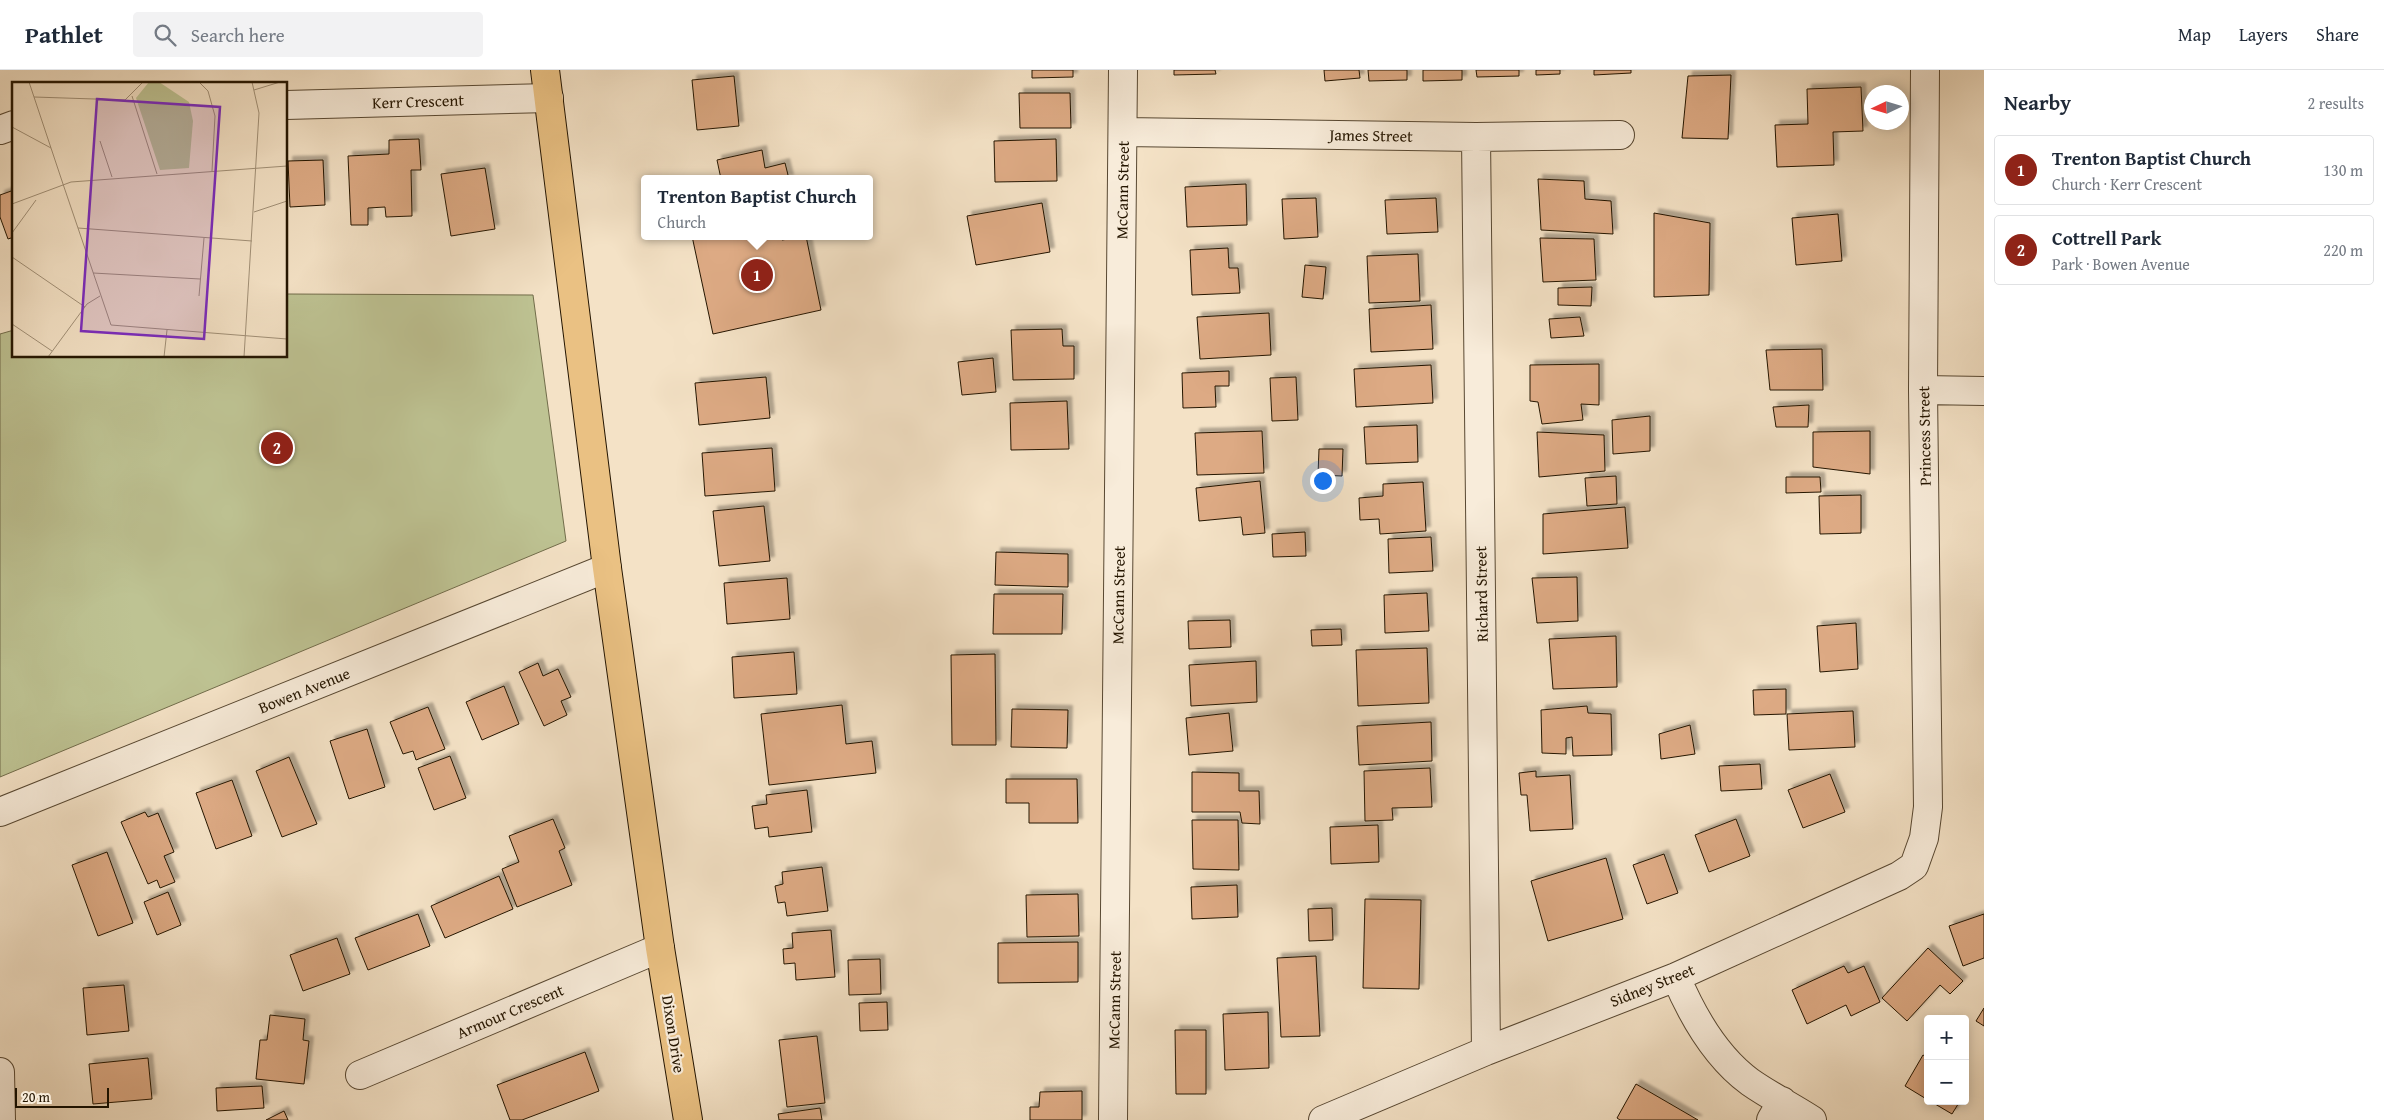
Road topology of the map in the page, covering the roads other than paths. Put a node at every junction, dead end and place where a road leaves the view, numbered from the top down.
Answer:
1 (545, 70) edge
2 (1123, 70) edge
3 (1925, 70) edge
4 (549, 98) junction
5 (288, 105) edge
6 (12, 126) edge
7 (0, 130) edge
8 (1123, 132) junction
9 (1620, 135) dead end
10 (1476, 137) junction
11 (1923, 390) junction
12 (1984, 391) edge
13 (607, 568) junction
14 (1928, 802) joint
15 (0, 812) edge
16 (660, 948) junction
17 (1676, 977) junction
18 (1486, 1051) junction
19 (0, 1072) edge
20 (360, 1075) dead end
21 (1776, 1110) edge
22 (1, 1120) edge
23 (688, 1120) edge
24 (1113, 1120) edge
25 (1323, 1120) edge
26 (1812, 1120) edge

1 - 4 main road, Dixon Drive
2 - 8 street, McCann Street
3 - 11 street, Princess Street
4 - 5 street, Kerr Crescent
4 - 13 main road, Dixon Drive
6 - 7 street
8 - 10 street, James Street
8 - 24 street, McCann Street
9 - 10 street, James Street
10 - 18 street, Richard Street
11 - 12 street
11 - 14 street, Princess Street
13 - 15 street, Bowen Avenue
13 - 16 main road, Dixon Drive
14 - 17 street, Sidney Street
16 - 20 street, Armour Crescent
16 - 23 main road, Dixon Drive
17 - 18 street, Sidney Street
17 - 21 street
18 - 25 street, Sidney Street
19 - 22 street
21 - 26 street

